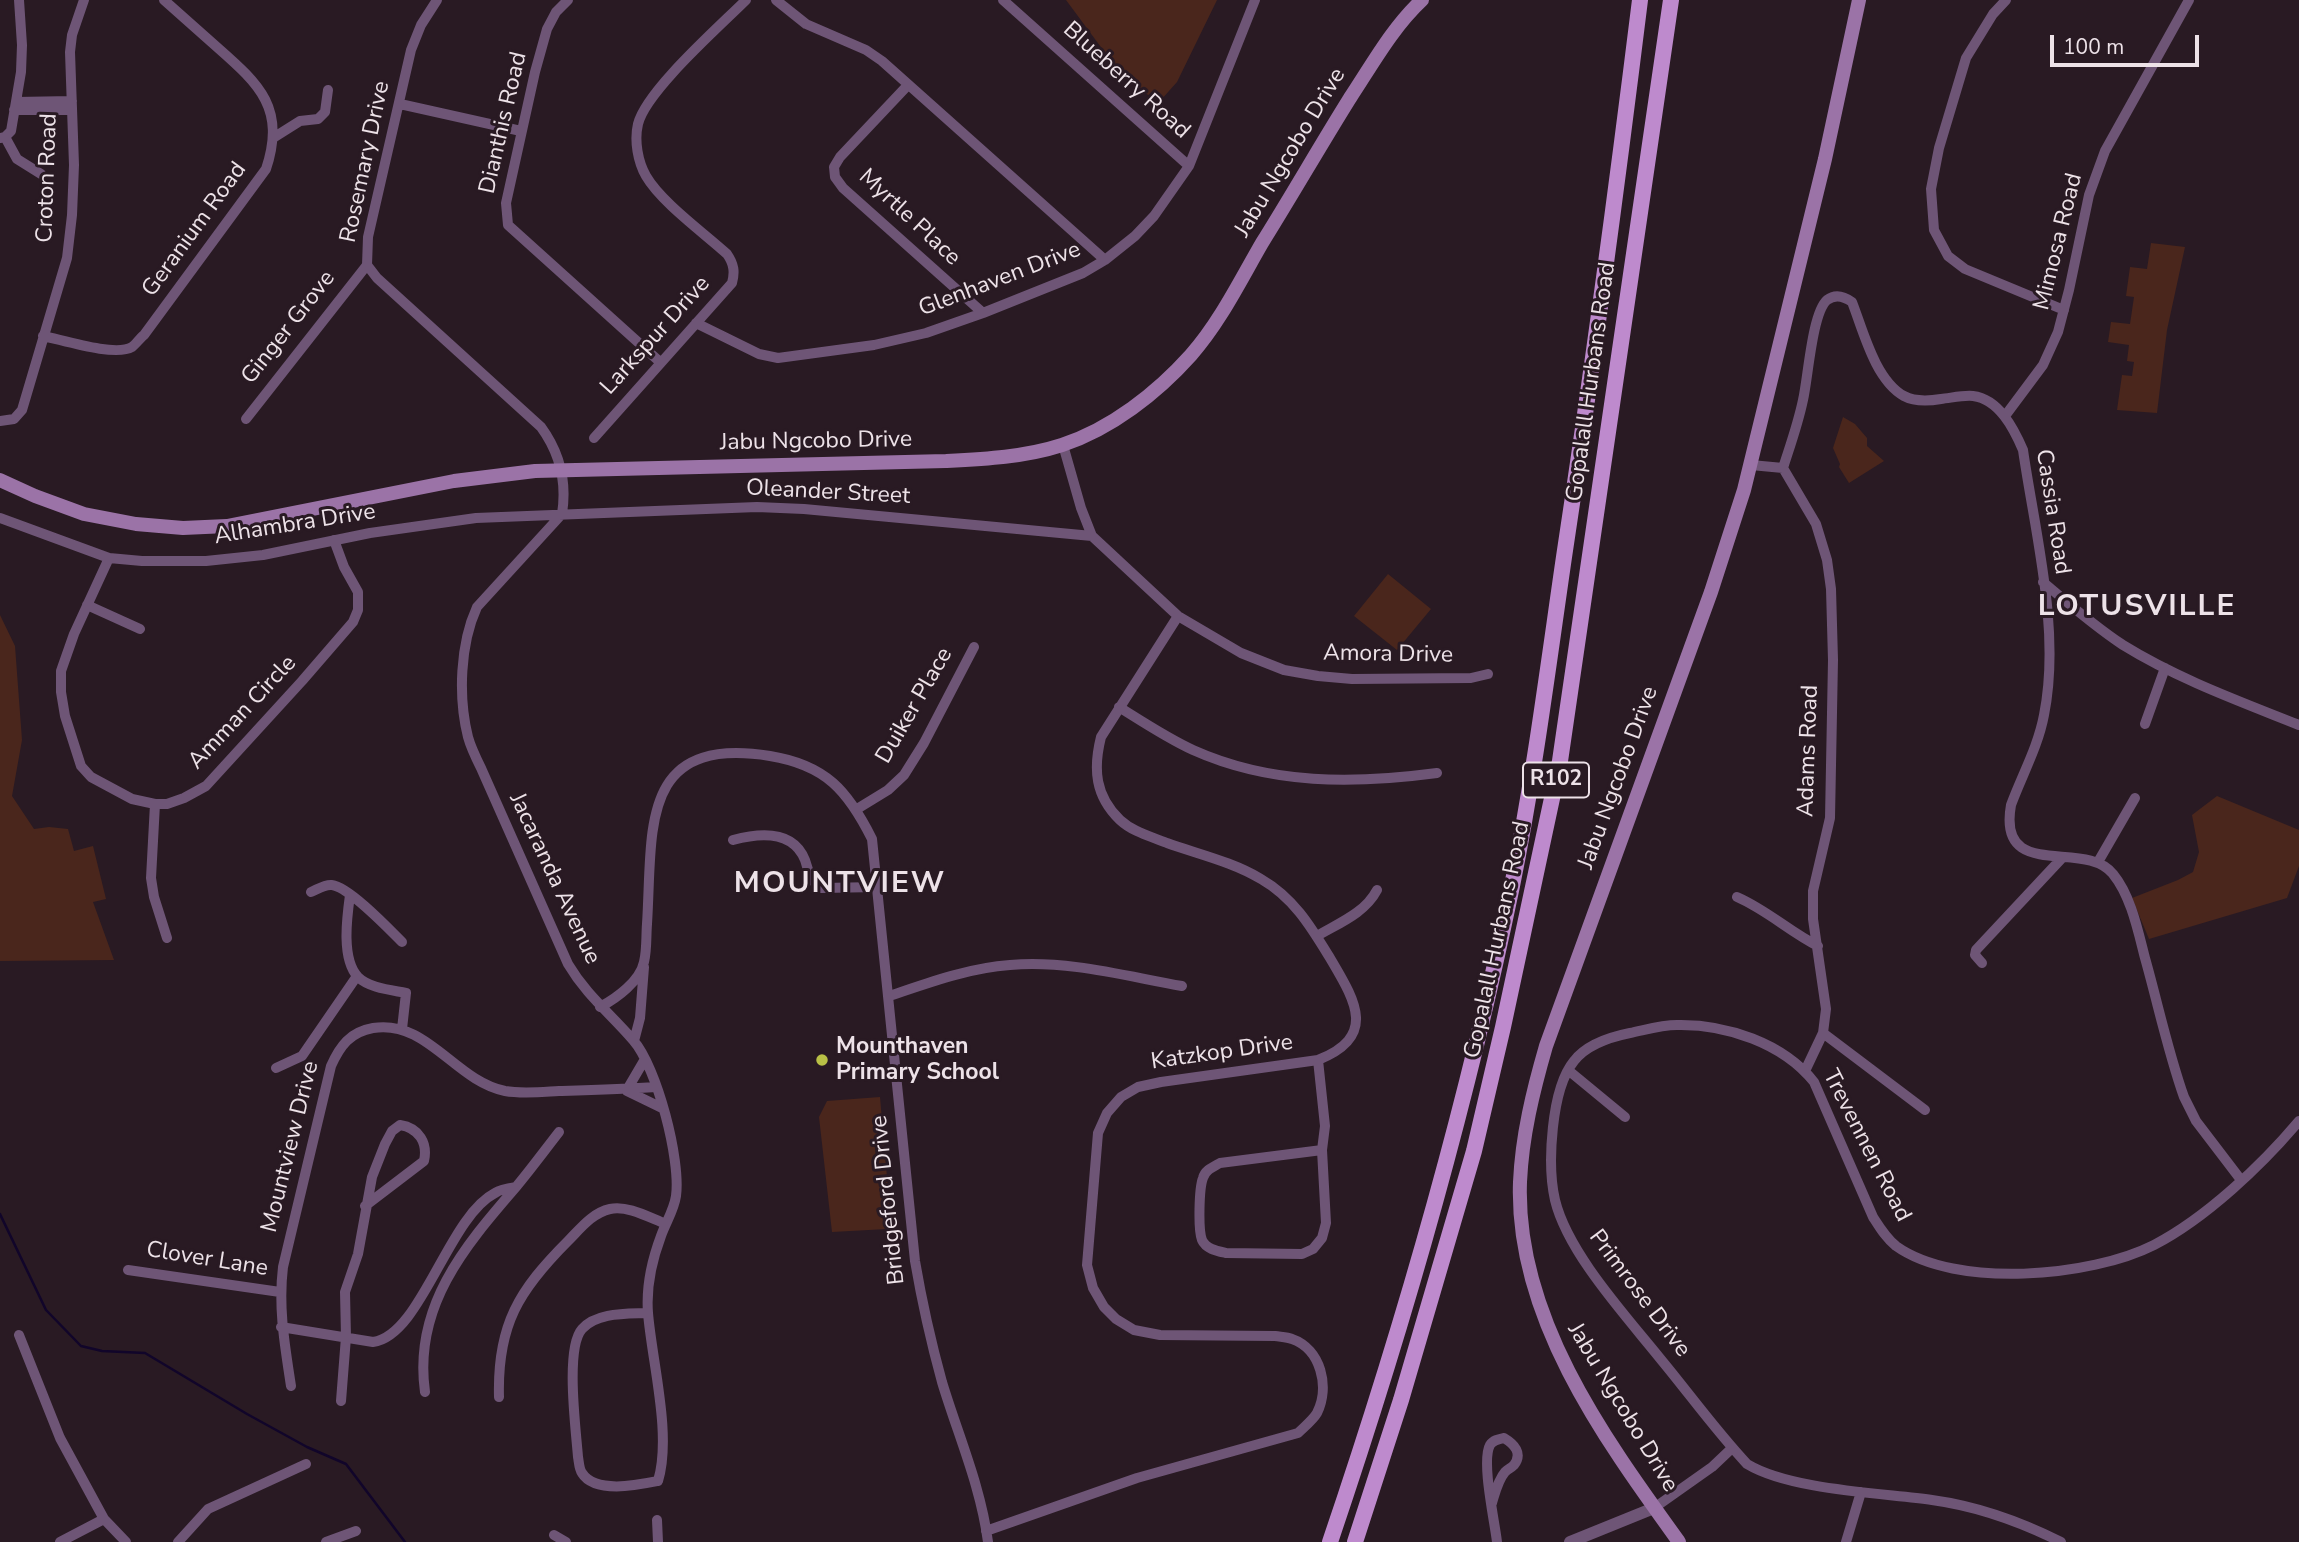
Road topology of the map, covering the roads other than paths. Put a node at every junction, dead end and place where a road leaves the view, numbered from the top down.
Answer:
1 (19, 0) edge
2 (84, 0) edge
3 (164, 0) edge
4 (437, 0) edge
5 (568, 0) edge
6 (746, 0) edge
7 (776, 0) edge
8 (1003, 0) edge
9 (1255, 0) edge
10 (1422, 0) edge
11 (1640, 0) edge
12 (1672, 0) edge
13 (1859, 0) edge
14 (2006, 0) edge
15 (2183, 3) edge
16 (908, 85) junction
17 (328, 90) dead end
18 (400, 104) junction
19 (15, 106) junction
20 (72, 106) junction
21 (521, 131) junction
22 (3, 138) edge
23 (273, 138) junction
24 (1189, 166) junction
25 (41, 174) dead end
26 (1105, 260) junction
27 (367, 265) junction
28 (2064, 310) junction
29 (983, 313) junction
30 (696, 323) junction
31 (43, 336) junction
32 (660, 362) junction
33 (2005, 416) junction
34 (246, 419) dead end
35 (0, 421) edge
36 (594, 438) dead end
37 (1063, 445) junction
38 (1751, 465) junction
39 (1783, 468) junction
40 (561, 469) junction
41 (0, 480) edge
42 (562, 514) junction
43 (0, 518) edge
44 (1091, 536) junction
45 (334, 540) junction
46 (109, 558) junction
47 (2043, 582) junction
48 (87, 605) junction
49 (1178, 617) junction
50 (141, 629) dead end
51 (974, 647) dead end
52 (2165, 668) junction
53 (1488, 674) dead end
54 (1119, 707) junction
55 (2145, 724) dead end
56 (2299, 724) edge
57 (1437, 774) dead end
58 (2135, 798) dead end
59 (155, 804) junction
60 (857, 809) junction
61 (733, 840) dead end
62 (2063, 858) junction
63 (2098, 862) junction
64 (878, 887) junction
65 (1377, 890) dead end
66 (312, 892) dead end
67 (349, 895) junction
68 (1737, 897) dead end
69 (1317, 936) junction
70 (167, 938) dead end
71 (402, 942) dead end
72 (1818, 946) junction
73 (1982, 963) dead end
74 (644, 964) junction
75 (357, 976) junction
76 (1182, 986) dead end
77 (889, 996) junction
78 (600, 1007) junction
79 (402, 1028) junction
80 (1823, 1033) junction
81 (634, 1041) junction
82 (645, 1059) junction
83 (1318, 1060) junction
84 (276, 1068) dead end
85 (1569, 1070) junction
86 (1805, 1071) junction
87 (656, 1087) junction
88 (625, 1088) junction
89 (1557, 1106) joint
90 (662, 1108) junction
91 (1925, 1110) dead end
92 (1625, 1117) dead end
93 (2299, 1121) edge
94 (559, 1132) dead end
95 (1322, 1150) junction
96 (2241, 1180) junction
97 (516, 1187) junction
98 (365, 1206) junction
99 (666, 1224) junction
100 (128, 1270) dead end
101 (280, 1292) junction
102 (648, 1312) junction
103 (281, 1327) junction
104 (19, 1335) dead end
105 (346, 1337) junction
106 (291, 1386) dead end
107 (425, 1392) dead end
108 (499, 1397) dead end
109 (341, 1401) dead end
110 (1732, 1448) junction
111 (306, 1464) dead end
112 (1861, 1492) junction
113 (1492, 1503) junction
114 (1654, 1508) junction
115 (104, 1519) junction
116 (657, 1520) dead end
117 (356, 1531) dead end
118 (554, 1535) dead end
119 (987, 1536) edge
120 (60, 1542) edge
121 (126, 1542) edge
122 (178, 1542) edge
123 (326, 1542) edge
124 (566, 1542) edge
125 (658, 1542) edge
126 (1330, 1542) edge
127 (1355, 1542) edge
128 (1497, 1542) edge
129 (1570, 1542) edge
130 (1679, 1542) edge
131 (1846, 1542) edge
132 (2061, 1542) edge

1 - 19 street
2 - 20 street, Croton Road
3 - 23 street, Geranium Road
4 - 18 street, Rosemary Drive
5 - 21 street, Dianthis Road
6 - 30 street, Larkspur Drive
7 - 16 street
8 - 24 street, Blueberry Road
9 - 24 street, Glenhaven Drive
10 - 37 main road, Jabu Ngcobo Drive
11 - 126 main road, Gopalall Hurbans Road / R102
12 - 127 main road, Gopalall Hurbans Road / R102
13 - 38 main road, Jabu Ngcobo Drive
14 - 28 street
15 - 28 street, Mimosa Road
16 - 26 street
16 - 29 street, Myrtle Place
17 - 23 street
18 - 21 street
18 - 27 street, Rosemary Drive
19 - 20 street
19 - 22 street
20 - 31 street, Croton Road
21 - 32 street, Dianthis Road
22 - 25 street
23 - 31 street, Geranium Road
24 - 26 street, Glenhaven Drive
26 - 29 street, Glenhaven Drive
27 - 34 street, Ginger Grove
27 - 40 street, Rosemary Drive
28 - 33 street, Mimosa Road
29 - 30 street, Glenhaven Drive
30 - 32 street, Larkspur Drive
31 - 35 street, Croton Road
32 - 36 street, Larkspur Drive
33 - 39 street, Cassia Road
33 - 47 street, Cassia Road
37 - 40 main road, Jabu Ngcobo Drive
37 - 44 street, Amora Drive
38 - 39 street
38 - 114 main road, Jabu Ngcobo Drive
39 - 72 street, Adams Road
40 - 41 main road, Jabu Ngcobo Drive
40 - 42 street
42 - 44 street, Oleander Street
42 - 45 street, Alhambra Drive
42 - 78 street, Jacaranda Avenue
43 - 46 street, Alhambra Drive
44 - 49 street, Amora Drive
45 - 46 street, Alhambra Drive
45 - 59 street, Amman Circle
46 - 48 street
47 - 52 street
47 - 62 street, Cassia Road
48 - 50 street
48 - 59 street
49 - 53 street, Amora Drive
49 - 54 street, Katzkop Drive
51 - 60 street, Duiker Place
52 - 55 street
52 - 56 street
54 - 57 street
54 - 69 street, Katzkop Drive
58 - 63 street
59 - 70 street
60 - 64 street, Bridgeford Drive
60 - 74 street, Bridgeford Drive
61 - 64 street
62 - 63 street, Cassia Road
62 - 73 street
63 - 96 street
64 - 77 street, Bridgeford Drive
65 - 69 street
66 - 67 street
67 - 71 street
67 - 75 street
68 - 72 street
69 - 83 street, Katzkop Drive
72 - 80 street, Adams Road
74 - 78 street
74 - 81 street, Bridgeford Drive
75 - 79 street
75 - 84 street
76 - 77 street
77 - 119 street, Bridgeford Drive
78 - 81 street, Jacaranda Avenue
79 - 88 street
79 - 101 street, Mountview Drive
80 - 86 street, Adams Road
80 - 91 street
81 - 82 street, Jacaranda Avenue
82 - 87 street, Jacaranda Avenue
82 - 88 street
83 - 95 street
83 - 119 street, Katzkop Drive
85 - 86 street, Trevennen Road
85 - 89 street, Trevennen Road
85 - 92 street
86 - 96 street, Trevennen Road
87 - 88 street
87 - 90 street, Jacaranda Avenue
88 - 90 street
89 - 110 street, Primrose Drive
90 - 99 street, Jacaranda Avenue
93 - 96 street, Trevennen Road
94 - 97 street
95 - 95 street
97 - 105 street
97 - 107 street
98 - 98 street
98 - 105 street
99 - 102 street, Jacaranda Avenue
99 - 108 street
100 - 101 street, Clover Lane
101 - 103 street, Mountview Drive
102 - 102 street, Jacaranda Avenue
103 - 105 street
103 - 106 street, Mountview Drive
104 - 115 street
105 - 109 street
110 - 112 street, Primrose Drive
110 - 114 street
111 - 122 street
112 - 131 street
112 - 132 street, Primrose Drive
113 - 113 street
113 - 128 street
114 - 129 street
114 - 130 main road, Jabu Ngcobo Drive
115 - 120 street
115 - 121 street
116 - 125 street
117 - 123 street
118 - 124 street

